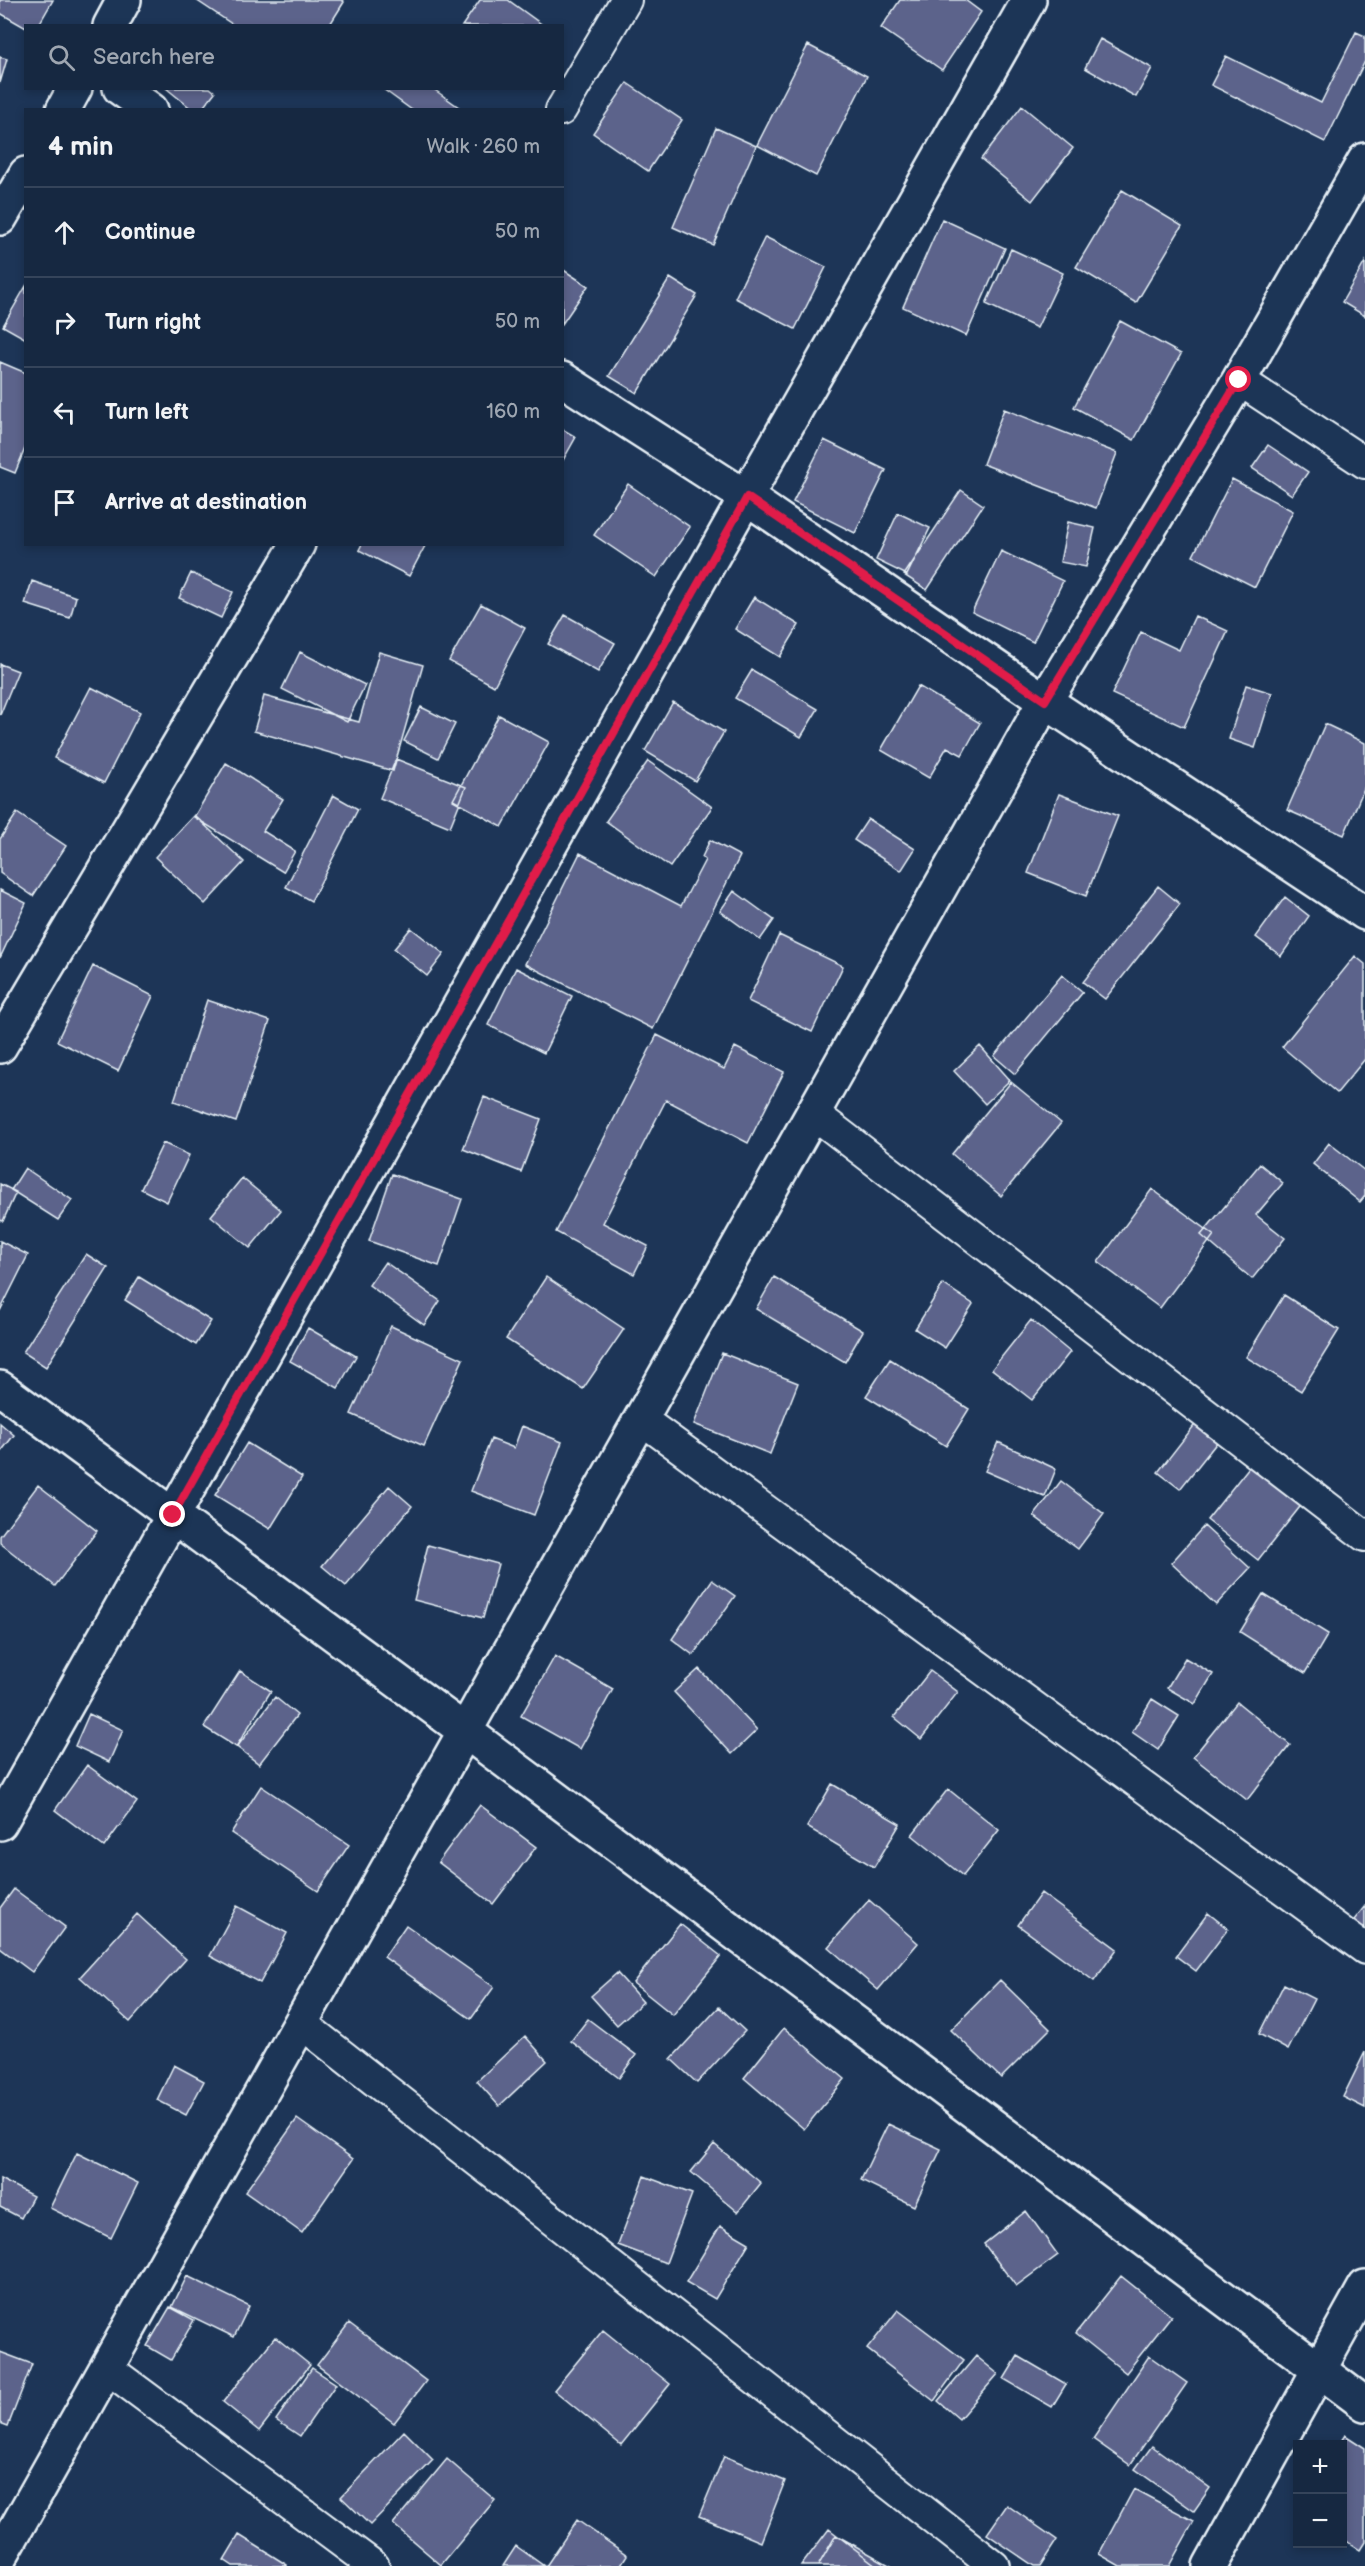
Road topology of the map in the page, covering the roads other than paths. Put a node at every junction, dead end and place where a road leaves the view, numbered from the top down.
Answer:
1 (124, 0) edge
2 (626, 0) edge
3 (1029, 0) edge
4 (111, 24) edge
5 (74, 90) edge
6 (123, 90) edge
7 (64, 108) edge
8 (148, 108) edge
9 (562, 108) edge
10 (1365, 160) edge
11 (24, 177) edge
12 (0, 218) edge
13 (564, 380) edge
14 (1239, 380) junction
15 (1365, 464) edge
16 (747, 497) junction
17 (297, 546) edge
18 (1045, 701) junction
19 (1365, 913) edge
20 (0, 1046) edge
21 (813, 1113) junction
22 (0, 1388) edge
23 (642, 1419) junction
24 (173, 1515) junction
25 (1365, 1536) edge
26 (465, 1731) junction
27 (0, 1824) edge
28 (1365, 1949) edge
29 (301, 2023) junction
30 (1365, 2287) edge
31 (107, 2368) junction
32 (1318, 2370) junction
33 (1365, 2404) edge
34 (0, 2557) edge
35 (374, 2566) edge
36 (994, 2566) edge
37 (1210, 2566) edge

1 - 4 street
2 - 9 lane
3 - 16 street
5 - 7 street
6 - 8 street
10 - 14 street
11 - 12 street
13 - 16 street
14 - 15 lane
14 - 18 street
16 - 18 street
16 - 24 street
17 - 20 street
18 - 19 street
18 - 21 street
21 - 23 street
21 - 25 lane
22 - 24 street
23 - 26 street
23 - 28 lane
24 - 26 street
24 - 27 street
26 - 29 street
26 - 32 street
29 - 31 street
29 - 36 lane
30 - 32 street
31 - 34 street
31 - 35 lane
32 - 33 street
32 - 37 street

